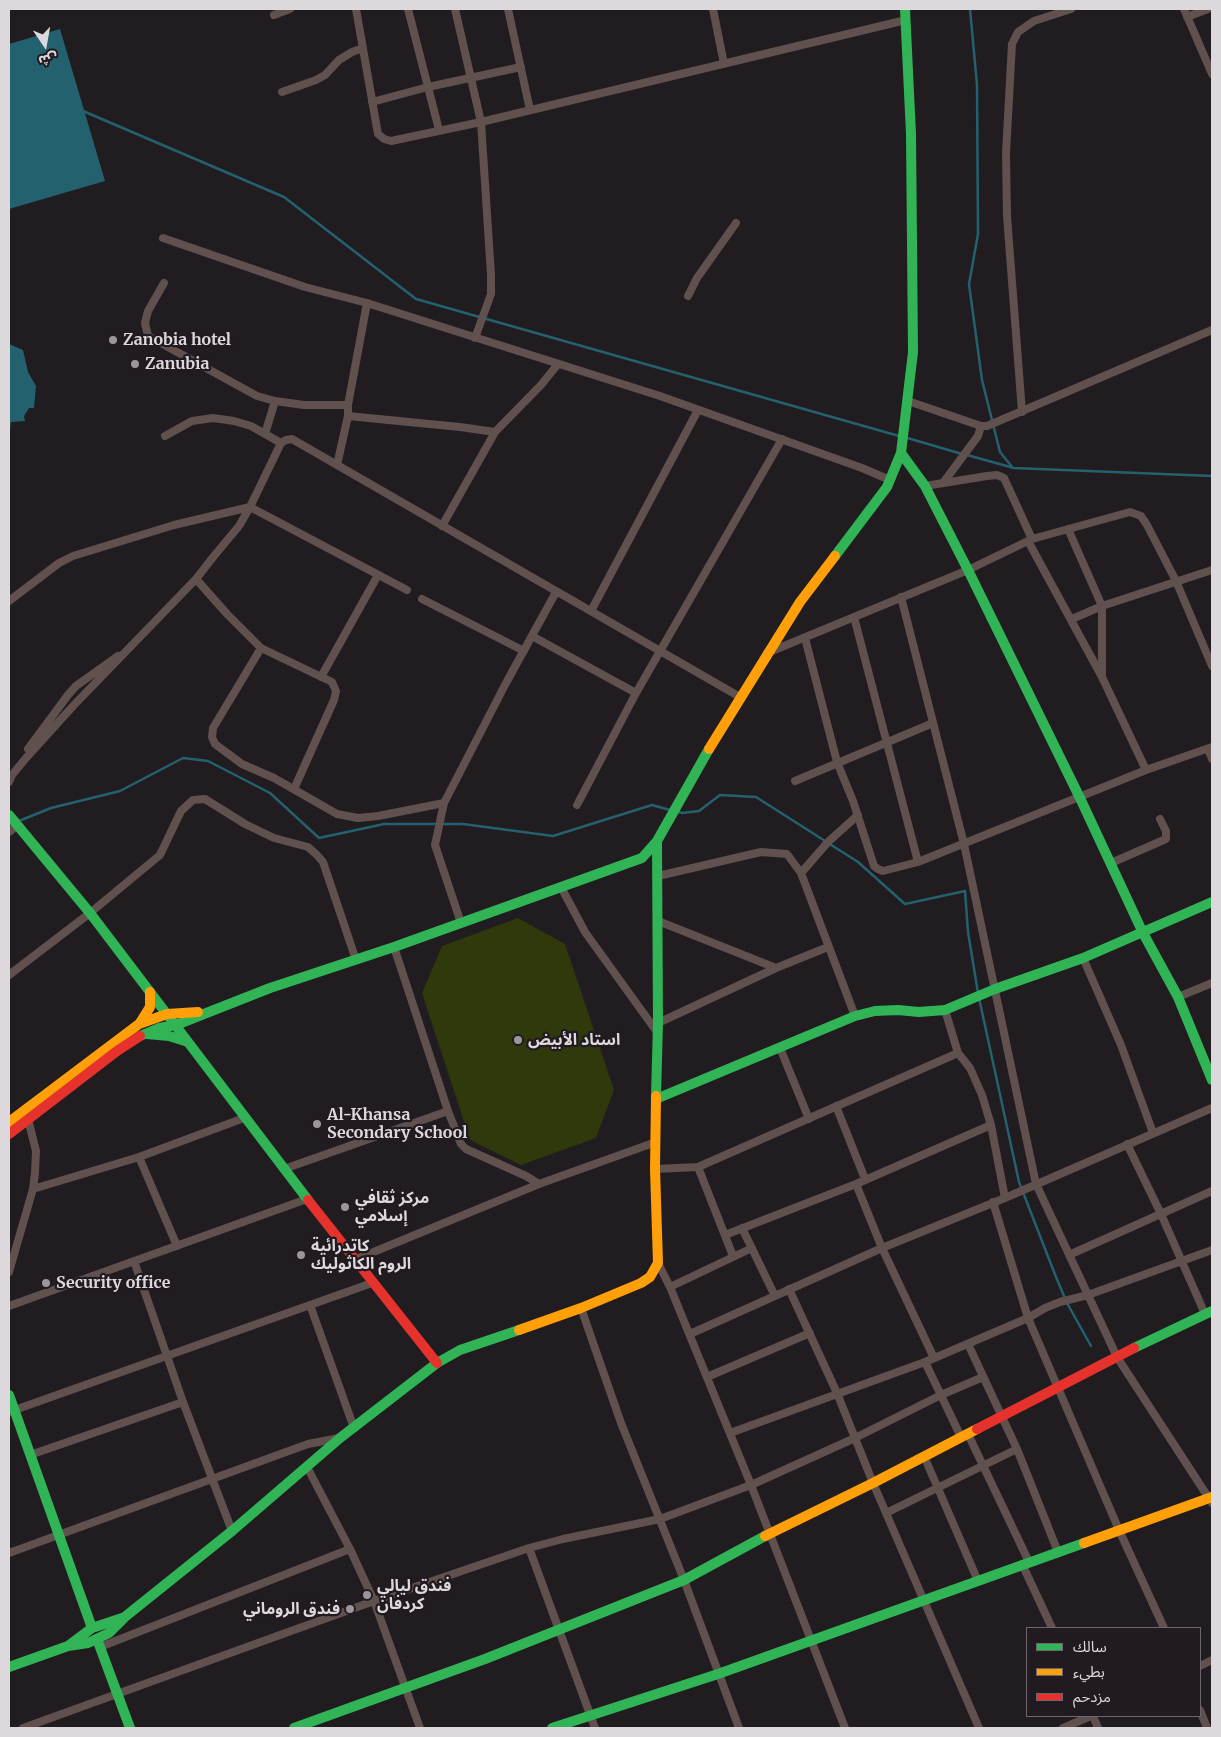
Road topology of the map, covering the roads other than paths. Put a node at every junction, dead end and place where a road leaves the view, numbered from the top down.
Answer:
1 (290, 9) edge
2 (356, 9) edge
3 (408, 9) edge
4 (455, 9) edge
5 (508, 9) edge
6 (713, 9) edge
7 (905, 9) edge
8 (1071, 9) edge
9 (1184, 9) edge
10 (1208, 9) edge
11 (274, 15) dead end
12 (1187, 17) junction
13 (906, 20) junction
14 (363, 48) junction
15 (1210, 61) edge
16 (724, 64) junction
17 (521, 67) junction
18 (1212, 74) edge
19 (471, 77) junction
20 (428, 88) junction
21 (282, 92) dead end
22 (372, 102) junction
23 (530, 110) junction
24 (481, 122) junction
25 (438, 130) junction
26 (736, 223) dead end
27 (163, 238) dead end
28 (164, 283) dead end
29 (688, 296) dead end
30 (367, 303) junction
31 (1212, 330) edge
32 (475, 338) junction
33 (558, 364) junction
34 (275, 401) junction
35 (908, 401) junction
36 (348, 405) junction
37 (698, 410) junction
38 (1022, 412) junction
39 (348, 416) junction
40 (984, 426) junction
41 (495, 432) junction
42 (265, 434) junction
43 (165, 436) dead end
44 (782, 439) junction
45 (281, 443) junction
46 (901, 450) junction
47 (337, 465) junction
48 (890, 480) junction
49 (943, 483) junction
50 (925, 486) junction
51 (250, 507) junction
52 (442, 526) junction
53 (1068, 529) junction
54 (1030, 540) junction
55 (968, 570) junction
56 (1212, 570) edge
57 (378, 575) junction
58 (196, 579) junction
59 (1176, 581) junction
60 (407, 590) dead end
61 (556, 592) junction
62 (901, 597) junction
63 (422, 599) dead end
64 (9, 601) edge
65 (1102, 606) junction
66 (591, 611) junction
67 (854, 617) junction
68 (1072, 619) junction
69 (532, 636) junction
70 (805, 638) junction
71 (261, 648) junction
72 (128, 650) junction
73 (524, 651) junction
74 (661, 652) junction
75 (767, 654) junction
76 (1212, 666) edge
77 (1102, 676) junction
78 (321, 677) junction
79 (636, 693) junction
80 (740, 697) junction
81 (933, 723) junction
82 (886, 741) junction
83 (1210, 748) edge
84 (1212, 759) edge
85 (838, 762) junction
86 (1146, 770) junction
87 (9, 771) edge
88 (795, 781) dead end
89 (9, 782) edge
90 (294, 789) junction
91 (1080, 798) junction
92 (444, 803) junction
93 (577, 804) dead end
94 (9, 815) edge
95 (858, 815) junction
96 (1160, 819) dead end
97 (18, 826) junction
98 (9, 832) edge
99 (657, 841) junction
100 (964, 844) junction
101 (918, 862) junction
102 (1111, 863) junction
103 (801, 873) junction
104 (658, 876) junction
105 (561, 887) junction
106 (1212, 902) edge
107 (90, 913) junction
108 (658, 921) junction
109 (461, 923) junction
110 (1143, 933) junction
111 (394, 947) junction
112 (828, 947) junction
113 (1083, 958) junction
114 (356, 960) junction
115 (776, 968) junction
116 (9, 975) edge
117 (1212, 983) edge
118 (993, 990) junction
119 (150, 992) junction
120 (1178, 997) junction
121 (945, 1010) junction
122 (206, 1012) junction
123 (167, 1014) junction
124 (855, 1016) junction
125 (139, 1024) junction
126 (176, 1025) junction
127 (658, 1028) junction
128 (143, 1034) junction
129 (188, 1042) junction
130 (780, 1048) junction
131 (958, 1053) junction
132 (1212, 1080) edge
133 (656, 1099) junction
134 (836, 1106) junction
135 (1212, 1108) edge
136 (448, 1111) junction
137 (244, 1118) junction
138 (28, 1119) junction
139 (808, 1119) junction
140 (9, 1122) edge
141 (991, 1126) junction
142 (1153, 1133) junction
143 (9, 1134) edge
144 (656, 1142) junction
145 (1127, 1144) junction
146 (139, 1157) junction
147 (698, 1167) junction
148 (284, 1169) junction
149 (655, 1169) junction
150 (865, 1180) junction
151 (539, 1184) junction
152 (856, 1184) junction
153 (1036, 1184) junction
154 (33, 1189) junction
155 (1212, 1191) edge
156 (1008, 1197) junction
157 (307, 1199) junction
158 (993, 1202) junction
159 (1161, 1214) junction
160 (742, 1228) junction
161 (726, 1235) junction
162 (177, 1246) junction
163 (752, 1248) junction
164 (882, 1248) junction
165 (1212, 1250) edge
166 (1069, 1255) junction
167 (733, 1256) junction
168 (354, 1260) junction
169 (134, 1261) junction
170 (1182, 1261) junction
171 (658, 1263) junction
172 (9, 1272) edge
173 (372, 1283) junction
174 (670, 1287) junction
175 (789, 1290) junction
176 (1088, 1295) junction
177 (775, 1296) junction
178 (310, 1305) junction
179 (9, 1306) edge
180 (581, 1308) junction
181 (1208, 1312) edge
182 (1028, 1318) junction
183 (810, 1333) junction
184 (690, 1334) junction
185 (968, 1344) junction
186 (166, 1355) junction
187 (1117, 1357) junction
188 (934, 1358) junction
189 (925, 1362) junction
190 (437, 1363) junction
191 (707, 1377) junction
192 (983, 1377) junction
193 (1058, 1387) junction
194 (838, 1393) junction
195 (9, 1395) edge
196 (941, 1395) junction
197 (183, 1402) junction
198 (11, 1411) edge
199 (1002, 1416) junction
200 (354, 1428) junction
201 (730, 1433) junction
202 (964, 1435) junction
203 (340, 1438) junction
204 (855, 1438) junction
205 (1017, 1449) junction
206 (30, 1455) junction
207 (924, 1456) junction
208 (983, 1465) junction
209 (308, 1467) junction
210 (211, 1479) junction
211 (873, 1483) junction
212 (751, 1484) junction
213 (938, 1488) junction
214 (1211, 1499) edge
215 (886, 1514) junction
216 (660, 1519) junction
217 (1119, 1530) junction
218 (232, 1531) junction
219 (770, 1533) junction
220 (59, 1534) junction
221 (530, 1548) junction
222 (350, 1549) junction
223 (1058, 1552) junction
224 (9, 1553) edge
225 (1026, 1563) junction
226 (684, 1580) junction
227 (978, 1580) junction
228 (374, 1601) junction
229 (923, 1601) junction
230 (126, 1616) junction
231 (1052, 1627) edge
232 (1164, 1627) edge
233 (92, 1628) junction
234 (559, 1631) junction
235 (811, 1641) junction
236 (99, 1643) junction
237 (68, 1646) junction
238 (9, 1667) edge
239 (718, 1674) junction
240 (406, 1688) junction
241 (118, 1694) junction
242 (1201, 1712) edge
243 (590, 1715) junction
244 (1090, 1717) edge
245 (23, 1728) edge
246 (130, 1728) edge
247 (294, 1728) edge
248 (420, 1728) edge
249 (552, 1728) edge
250 (595, 1728) edge
251 (739, 1728) edge
252 (845, 1728) edge
253 (979, 1728) edge
254 (1063, 1728) edge
255 (1208, 1728) edge

1 - 11 street
2 - 14 street
3 - 20 street
4 - 19 street
5 - 17 street
6 - 16 street
7 - 13 street
8 - 38 street
9 - 12 street
10 - 12 street
12 - 15 street
13 - 16 street
13 - 35 street
14 - 21 street
14 - 22 street
15 - 18 street
16 - 23 street
17 - 19 street
17 - 23 street
19 - 20 street
19 - 24 street
20 - 22 street
20 - 25 street
22 - 25 street
23 - 24 street
24 - 25 street
24 - 32 street
26 - 29 street
27 - 30 street
28 - 34 street
30 - 32 street
30 - 36 street
31 - 38 street
32 - 33 street
33 - 37 street
33 - 41 street
34 - 36 street
34 - 42 street
35 - 40 street
35 - 46 street
36 - 39 street
37 - 44 street
37 - 66 street
38 - 40 street
39 - 41 street
39 - 47 street
40 - 49 street
41 - 52 street
42 - 43 street
42 - 45 street
44 - 48 street
44 - 74 street
45 - 47 street
45 - 51 street
46 - 48 street
46 - 50 street
47 - 52 street
48 - 75 street
49 - 50 street
49 - 54 street
50 - 55 street
51 - 57 street
51 - 58 street
51 - 64 street
52 - 61 street
53 - 54 street
53 - 59 street
53 - 65 street
54 - 55 street
54 - 68 street
55 - 62 street
55 - 91 street
56 - 59 street
57 - 60 street
57 - 78 street
58 - 71 street
58 - 72 street
59 - 65 street
59 - 76 street
61 - 66 street
61 - 69 street
62 - 67 street
62 - 81 street
63 - 73 street
65 - 68 street
65 - 77 street
66 - 74 street
67 - 70 street
67 - 82 street
68 - 77 street
69 - 73 street
69 - 79 street
70 - 75 street
70 - 85 street
71 - 78 street
71 - 90 street
72 - 87 street
72 - 89 street
73 - 92 street
74 - 79 street
74 - 80 street
75 - 80 street
77 - 86 street
78 - 90 street
79 - 93 street
80 - 99 street
81 - 82 street
81 - 100 street
82 - 85 street
82 - 101 street
83 - 84 street
83 - 86 street
85 - 88 street
85 - 95 street
86 - 91 street
90 - 92 street
91 - 100 street
91 - 102 street
92 - 109 street
94 - 97 street
95 - 101 street
95 - 103 street
96 - 102 street
97 - 98 street
97 - 107 street
99 - 104 street
99 - 105 street
100 - 101 street
100 - 118 street
102 - 110 street
103 - 104 street
103 - 112 street
104 - 108 street
105 - 109 street
105 - 127 street
106 - 110 street
107 - 114 street
107 - 116 street
107 - 119 street
108 - 115 street
108 - 127 street
109 - 111 street
110 - 113 street
110 - 120 street
111 - 114 street
111 - 136 street
112 - 115 street
112 - 124 street
113 - 118 street
113 - 142 street
114 - 122 street
115 - 127 street
117 - 120 street
118 - 121 street
118 - 153 street
119 - 123 street
119 - 125 street
120 - 132 street
121 - 124 street
121 - 131 street
122 - 123 street
122 - 126 street
123 - 125 street
123 - 126 street
124 - 130 street
125 - 140 street
126 - 128 street
126 - 129 street
127 - 133 street
128 - 129 street
128 - 138 street
129 - 137 street
130 - 133 street
130 - 139 street
131 - 134 street
131 - 141 street
133 - 144 street
134 - 139 street
134 - 150 street
135 - 142 street
136 - 148 street
136 - 151 street
137 - 146 street
137 - 148 street
138 - 143 street
138 - 154 street
139 - 147 street
141 - 150 street
141 - 156 street
142 - 145 street
144 - 149 street
144 - 151 street
145 - 153 street
145 - 159 street
146 - 154 street
146 - 162 street
147 - 149 street
147 - 161 street
148 - 157 street
149 - 171 street
150 - 152 street
151 - 168 street
152 - 160 street
152 - 164 street
153 - 156 street
153 - 166 street
154 - 172 street
155 - 159 street
156 - 158 street
157 - 162 street
157 - 168 street
158 - 164 street
158 - 182 street
159 - 166 street
159 - 170 street
160 - 161 street
160 - 163 street
161 - 167 street
162 - 169 street
163 - 167 street
163 - 177 street
164 - 175 street
164 - 188 street
165 - 170 street
166 - 176 street
167 - 174 street
168 - 173 street
169 - 179 street
169 - 186 street
170 - 176 street
170 - 181 street
171 - 174 street
171 - 180 street
173 - 178 street
173 - 190 street
174 - 184 street
175 - 177 street
175 - 183 street
176 - 182 street
176 - 187 street
177 - 184 street
178 - 186 street
178 - 200 street
180 - 190 street
180 - 216 street
181 - 187 street
182 - 185 street
182 - 193 street
183 - 191 street
183 - 194 street
184 - 191 street
185 - 188 street
185 - 192 street
186 - 197 street
186 - 198 street
187 - 193 street
187 - 214 street
188 - 189 street
189 - 194 street
189 - 196 street
190 - 200 street
191 - 201 street
192 - 196 street
192 - 199 street
193 - 199 street
193 - 217 street
194 - 201 street
194 - 204 street
195 - 198 street
196 - 202 street
196 - 204 street
197 - 206 street
197 - 210 street
198 - 206 street
199 - 202 street
199 - 205 street
200 - 203 street
201 - 212 street
202 - 207 street
202 - 208 street
203 - 209 street
203 - 210 street
204 - 211 street
204 - 212 street
205 - 208 street
205 - 223 street
206 - 220 street
207 - 211 street
207 - 213 street
208 - 213 street
208 - 225 street
209 - 218 street
209 - 222 street
210 - 218 street
210 - 220 street
211 - 215 street
211 - 219 street
212 - 216 street
212 - 219 street
213 - 215 street
213 - 227 street
214 - 217 street
215 - 229 street
216 - 221 street
216 - 226 street
217 - 223 street
217 - 232 street
218 - 230 street
219 - 226 street
219 - 235 street
220 - 224 street
220 - 233 street
221 - 228 street
221 - 234 street
222 - 228 street
222 - 236 street
223 - 225 street
225 - 227 street
225 - 231 street
226 - 234 street
226 - 239 street
227 - 229 street
228 - 240 street
228 - 241 street
229 - 235 street
229 - 253 street
230 - 233 street
230 - 236 street
233 - 237 street
234 - 240 street
234 - 243 street
235 - 239 street
235 - 252 street
236 - 237 street
236 - 241 street
237 - 238 street
239 - 243 street
239 - 251 street
240 - 247 street
240 - 248 street
241 - 245 street
241 - 246 street
242 - 255 street
243 - 249 street
243 - 250 street
244 - 254 street

